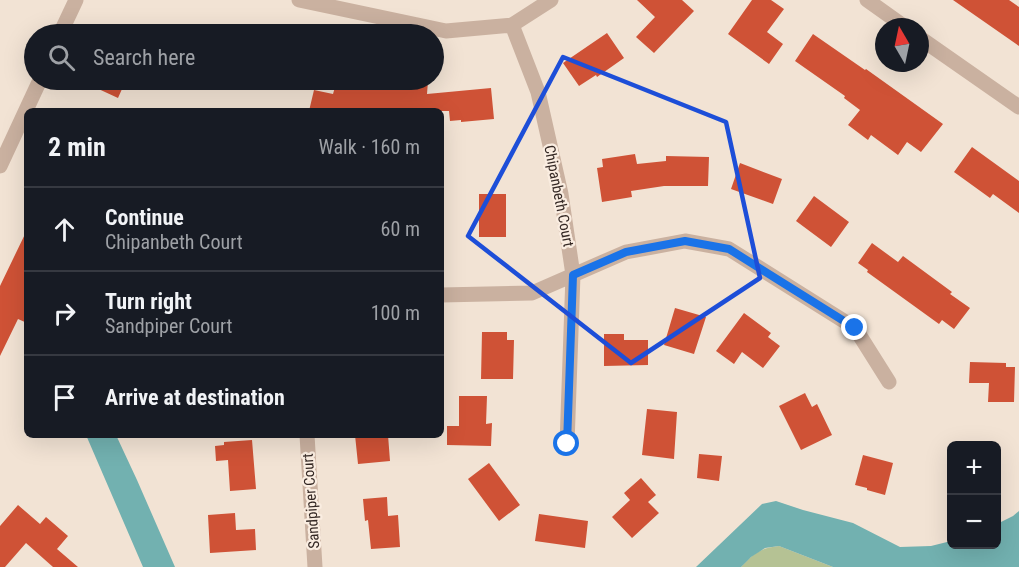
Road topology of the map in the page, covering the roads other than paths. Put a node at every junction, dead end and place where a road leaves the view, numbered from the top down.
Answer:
1 (76, 0) edge
2 (299, 0) edge
3 (550, 0) edge
4 (867, 0) edge
5 (892, 18) edge
6 (65, 24) edge
7 (413, 24) edge
8 (512, 25) junction
9 (444, 31) edge
10 (929, 44) edge
11 (35, 90) edge
12 (27, 108) edge
13 (1019, 108) edge
14 (24, 114) edge
15 (0, 166) edge
16 (573, 275) junction
17 (444, 294) edge
18 (889, 381) dead end
19 (307, 438) edge
20 (567, 444) dead end
21 (315, 567) edge

1 - 6 street
2 - 7 street
3 - 8 street
4 - 5 street
8 - 9 street
8 - 16 street, Chipanbeth Court
10 - 13 street
11 - 12 street
14 - 15 street
16 - 17 street
16 - 18 street
16 - 20 street, Chipanbeth Court
19 - 21 street, Sandpiper Court

